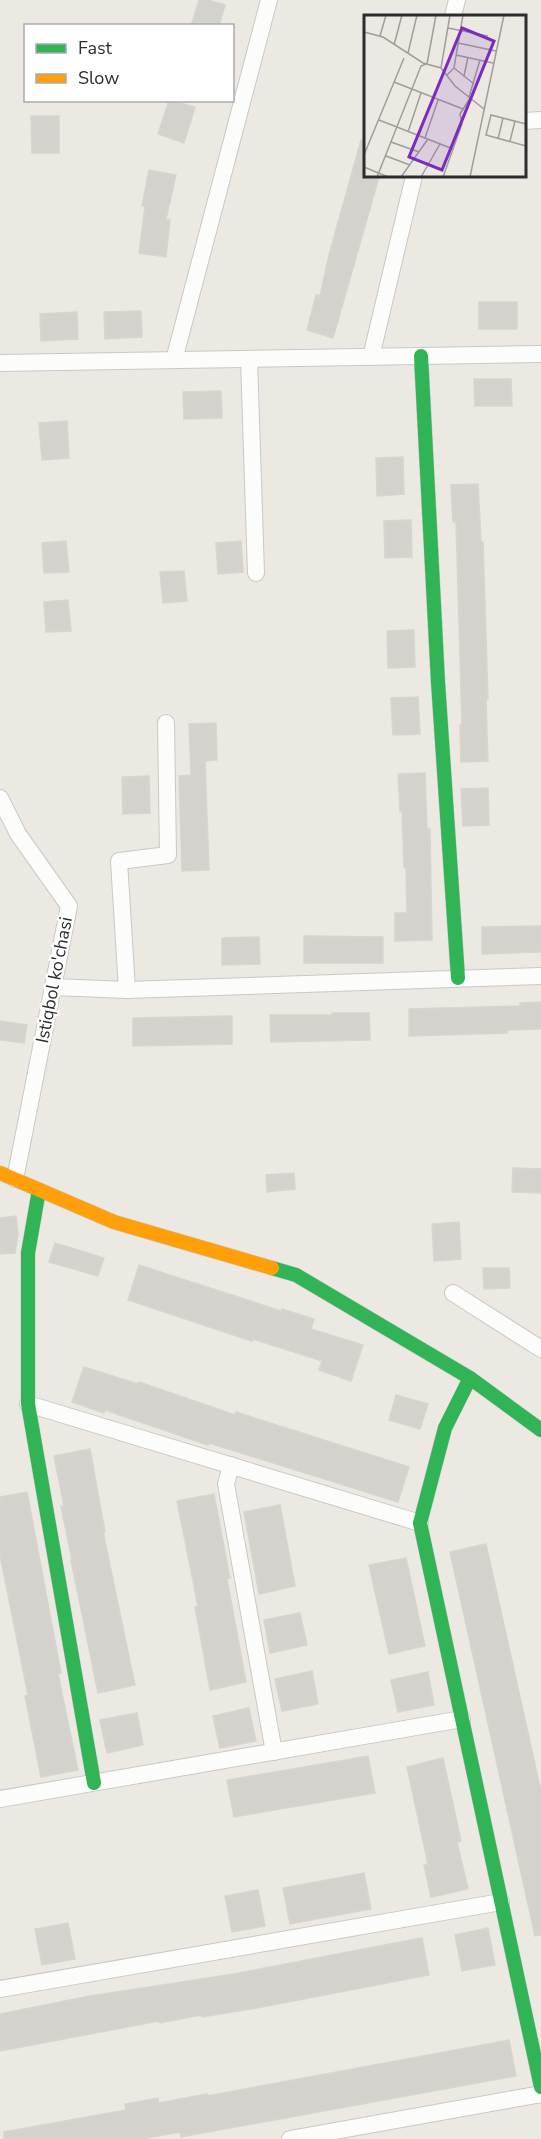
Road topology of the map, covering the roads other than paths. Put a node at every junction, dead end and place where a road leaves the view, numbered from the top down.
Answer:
1 (268, 0) edge
2 (457, 0) edge
3 (453, 15) edge
4 (541, 120) edge
5 (526, 121) edge
6 (414, 177) edge
7 (541, 354) edge
8 (421, 356) junction
9 (371, 357) junction
10 (249, 359) junction
11 (174, 360) junction
12 (0, 363) edge
13 (256, 573) dead end
14 (166, 723) dead end
15 (0, 798) edge
16 (541, 976) edge
17 (458, 978) junction
18 (53, 987) junction
19 (127, 990) junction
20 (7, 1176) edge
21 (39, 1190) junction
22 (453, 1293) dead end
23 (541, 1349) edge
24 (470, 1378) junction
25 (28, 1404) junction
26 (541, 1430) edge
27 (231, 1465) junction
28 (420, 1523) junction
29 (462, 1719) junction
30 (274, 1752) junction
31 (94, 1783) junction
32 (0, 1799) edge
33 (501, 1902) junction
34 (0, 1989) edge
35 (541, 2087) edge
36 (541, 2094) edge
37 (290, 2139) edge

1 - 11 street
2 - 3 street
4 - 5 street
6 - 9 street
7 - 8 street
8 - 9 street
8 - 17 street
9 - 10 street
10 - 11 street
10 - 13 street
11 - 12 street
14 - 19 street
15 - 18 street, Istiqbol ko'chasi
16 - 17 street
17 - 19 street
18 - 19 street
18 - 20 street, Istiqbol ko'chasi
20 - 21 street
21 - 24 street
21 - 25 street
22 - 23 street
24 - 26 street
24 - 28 street
25 - 27 street
25 - 31 street
27 - 28 street
27 - 30 street
28 - 29 street
29 - 30 street
29 - 33 street
30 - 31 street
31 - 32 street
33 - 34 street
33 - 35 street
36 - 37 street

